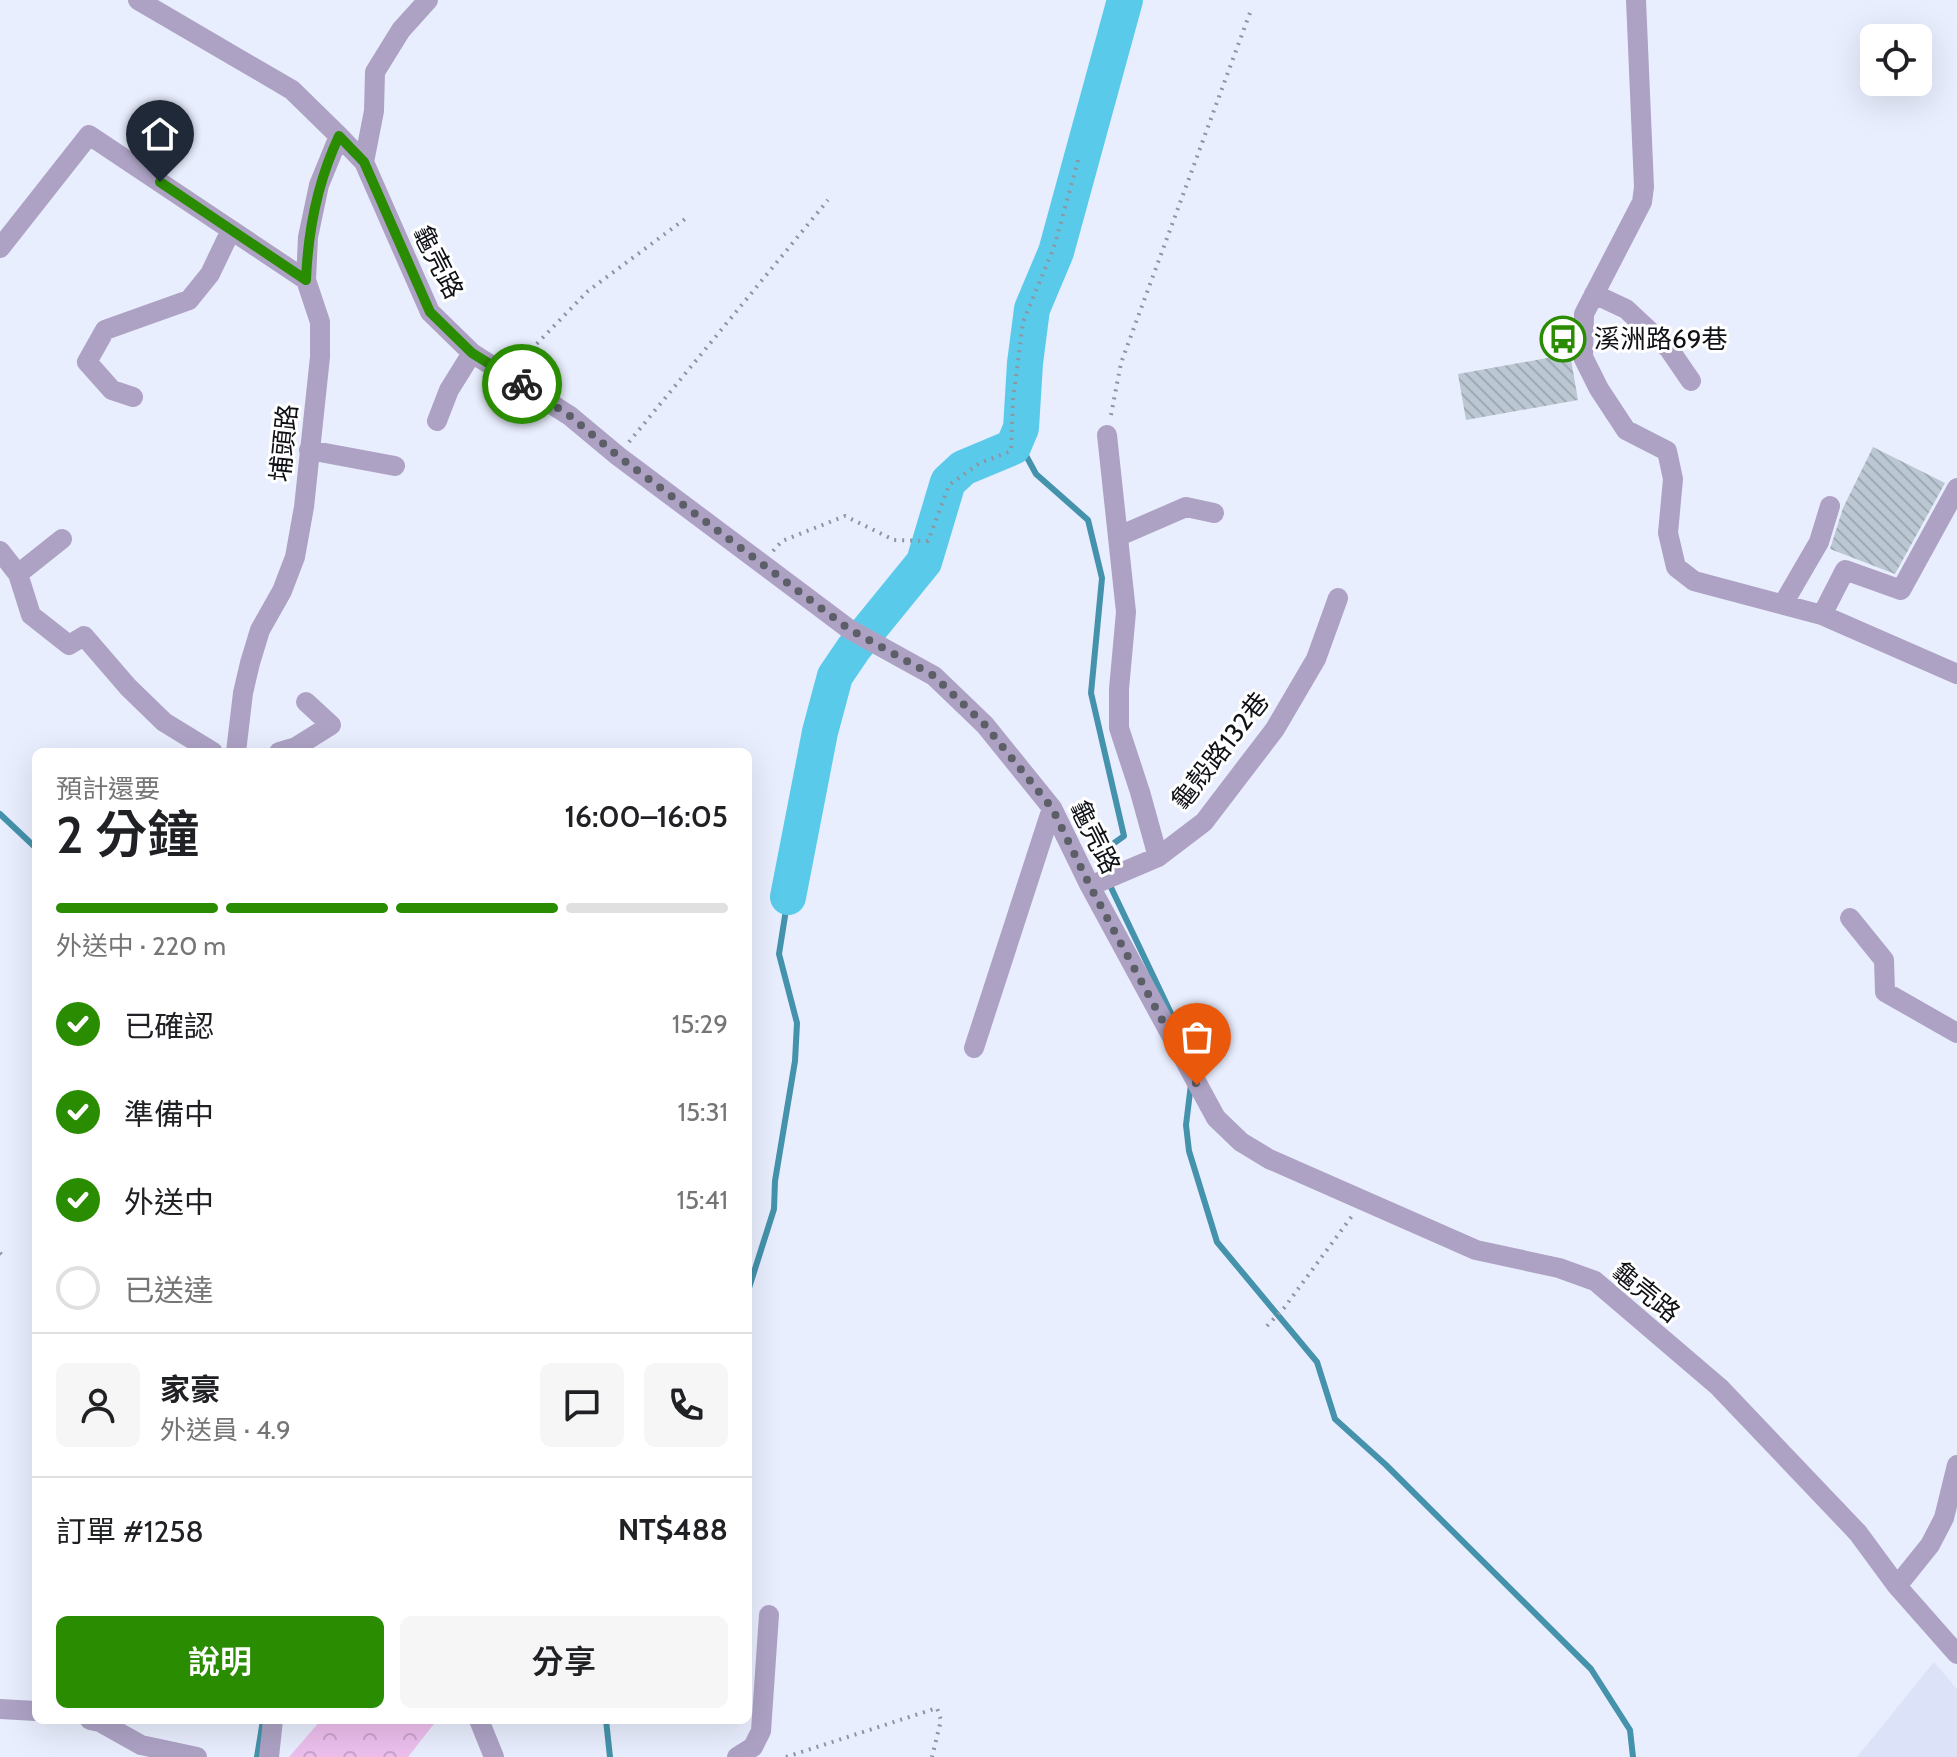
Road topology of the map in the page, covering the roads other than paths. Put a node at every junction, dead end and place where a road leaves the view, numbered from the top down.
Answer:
1 (428, 0) edge
2 (1636, 0) edge
3 (146, 2) edge
4 (339, 136) junction
5 (364, 162) junction
6 (231, 230) junction
7 (0, 248) edge
8 (306, 280) junction
9 (1594, 294) junction
10 (472, 353) junction
11 (1691, 381) dead end
12 (133, 397) dead end
13 (437, 421) dead end
14 (1107, 435) road end
15 (309, 450) junction
16 (395, 466) dead end
17 (1957, 488) edge
18 (1830, 506) dead end
19 (1214, 513) dead end
20 (1119, 536) junction
21 (62, 539) dead end
22 (0, 551) edge
23 (18, 574) junction
24 (1338, 598) dead end
25 (1783, 604) junction
26 (1822, 615) junction
27 (1957, 674) edge
28 (306, 702) dead end
29 (206, 748) edge
30 (236, 748) edge
31 (293, 748) edge
32 (1052, 808) junction
33 (1158, 857) junction
34 (1090, 886) junction
35 (1850, 918) dead end
36 (1957, 1033) edge
37 (974, 1048) dead end
38 (1957, 1465) edge
39 (1897, 1586) junction
40 (769, 1615) dead end
41 (1957, 1654) edge
42 (0, 1709) edge
43 (32, 1711) edge
44 (104, 1724) edge
45 (273, 1724) edge
46 (481, 1724) edge
47 (197, 1757) edge
48 (269, 1757) edge
49 (494, 1757) edge
50 (737, 1757) edge

1 - 5 street
2 - 9 street
3 - 4 street, 龜壳路
4 - 5 street, 龜壳路
4 - 8 street, 埔頭路
5 - 10 street, 龜壳路
6 - 7 street
6 - 8 street
6 - 12 street
8 - 15 street, 埔頭路
9 - 11 street
9 - 25 street
10 - 13 street
10 - 32 street, 龜壳路
14 - 20 street
15 - 16 street
15 - 30 street, 埔頭路
17 - 26 street
18 - 25 street
19 - 20 street
20 - 33 street
21 - 23 street
22 - 23 street
23 - 29 street
24 - 33 street, 龜殼路132巷
25 - 26 street
26 - 27 street
28 - 31 street
32 - 34 street, 龜壳路
32 - 37 street
33 - 34 street, 龜殼路132巷
34 - 39 street, 龜壳路
35 - 36 street
38 - 39 street
39 - 41 street, 龜壳路
40 - 50 street
42 - 43 street
44 - 47 street
45 - 48 street
46 - 49 street

